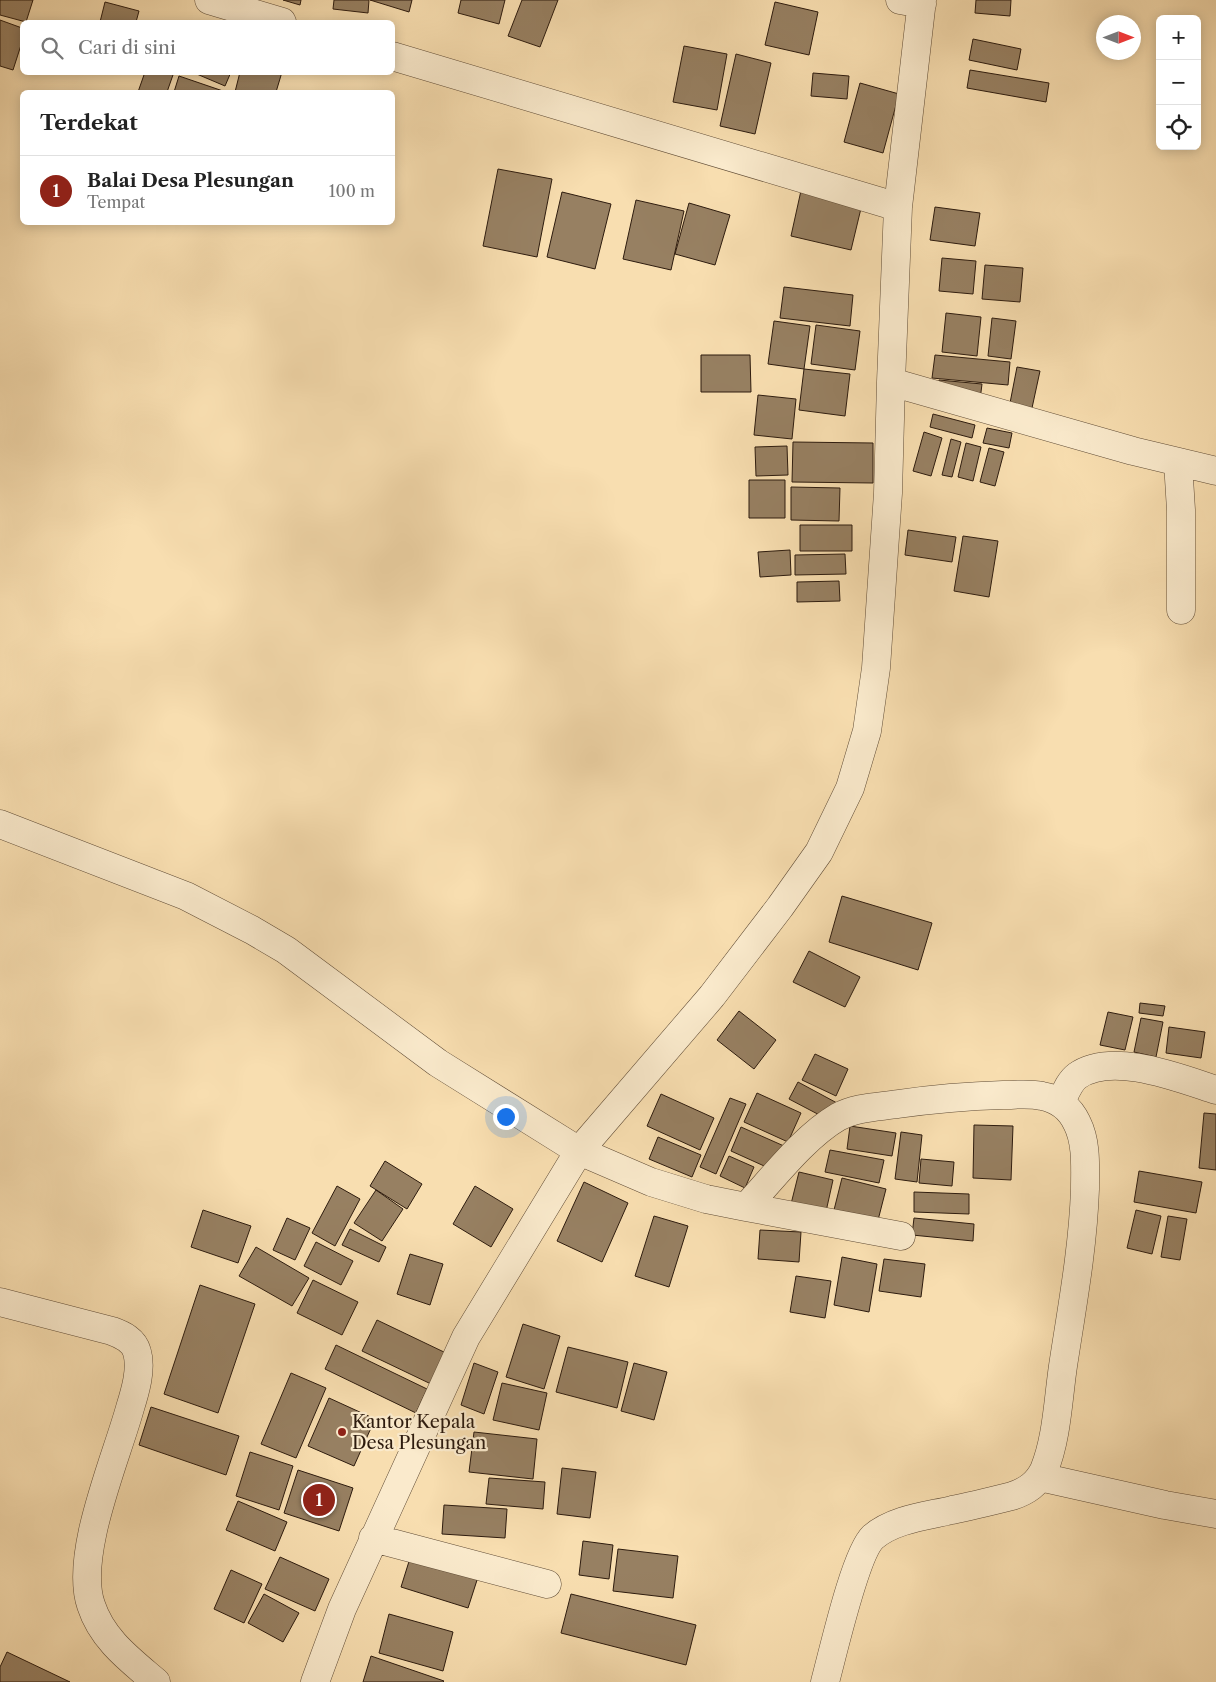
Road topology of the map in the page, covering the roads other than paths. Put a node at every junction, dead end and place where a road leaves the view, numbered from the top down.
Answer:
1 (209, 0) edge
2 (915, 1) edge
3 (275, 20) edge
4 (395, 57) edge
5 (898, 207) junction
6 (890, 382) junction
7 (1178, 462) junction
8 (1216, 470) edge
9 (1180, 610) dead end
10 (0, 824) edge
11 (1216, 1090) edge
12 (1061, 1102) junction
13 (579, 1151) junction
14 (746, 1207) junction
15 (901, 1236) dead end
16 (0, 1302) edge
17 (1040, 1477) junction
18 (1216, 1514) edge
19 (373, 1538) junction
20 (547, 1584) dead end
21 (156, 1682) edge
22 (315, 1682) edge
23 (825, 1682) edge

1 - 3 street
2 - 5 street
4 - 5 street
5 - 6 street
6 - 7 street
6 - 13 street
7 - 8 street
7 - 9 street
10 - 13 street
11 - 12 street
12 - 14 street
12 - 17 street
13 - 14 street
13 - 19 street
14 - 15 street
16 - 21 street
17 - 18 street
17 - 23 street
19 - 20 street
19 - 22 street

